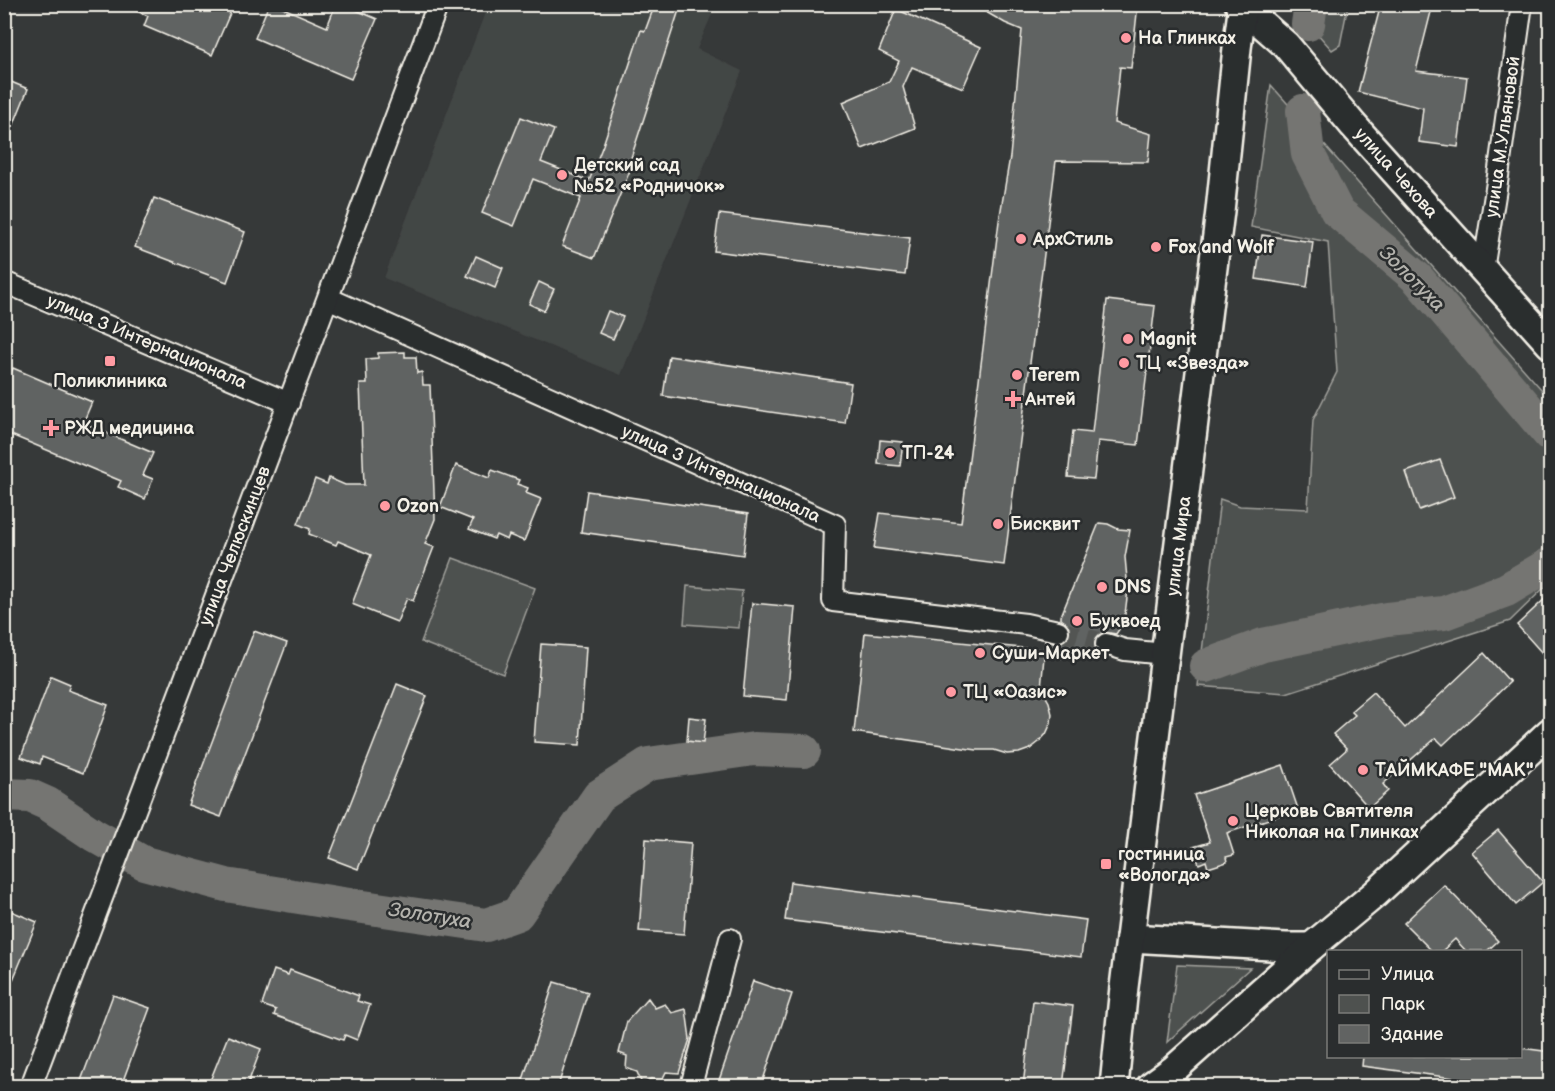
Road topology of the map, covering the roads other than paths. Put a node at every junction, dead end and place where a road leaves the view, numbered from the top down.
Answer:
1 (438, 4) edge
2 (1522, 4) edge
3 (1242, 5) edge
4 (1483, 270) junction
5 (4, 282) edge
6 (330, 299) junction
7 (1551, 344) edge
8 (289, 403) junction
9 (1058, 631) tunnel mouth
10 (1106, 644) tunnel mouth
11 (1166, 654) junction
12 (1551, 732) edge
13 (1130, 938) junction
14 (730, 939) dead end
15 (1311, 946) junction
16 (31, 1086) edge
17 (691, 1086) edge
18 (1114, 1086) edge
19 (1151, 1086) edge

1 - 6 street, улица Челюскинцев
2 - 4 street, улица М.Ульяновой
3 - 4 street, улица Чехова
3 - 11 street, улица Мира
4 - 7 street, улица Чехова
5 - 8 street, улица 3 Интернационала
6 - 8 street, улица Челюскинцев
6 - 9 street, улица 3 Интернационала
8 - 16 street, улица Челюскинцев
10 - 11 street
11 - 13 street, улица Мира
12 - 15 street
13 - 15 street
13 - 18 street, улица Мира
14 - 17 street
15 - 19 street

